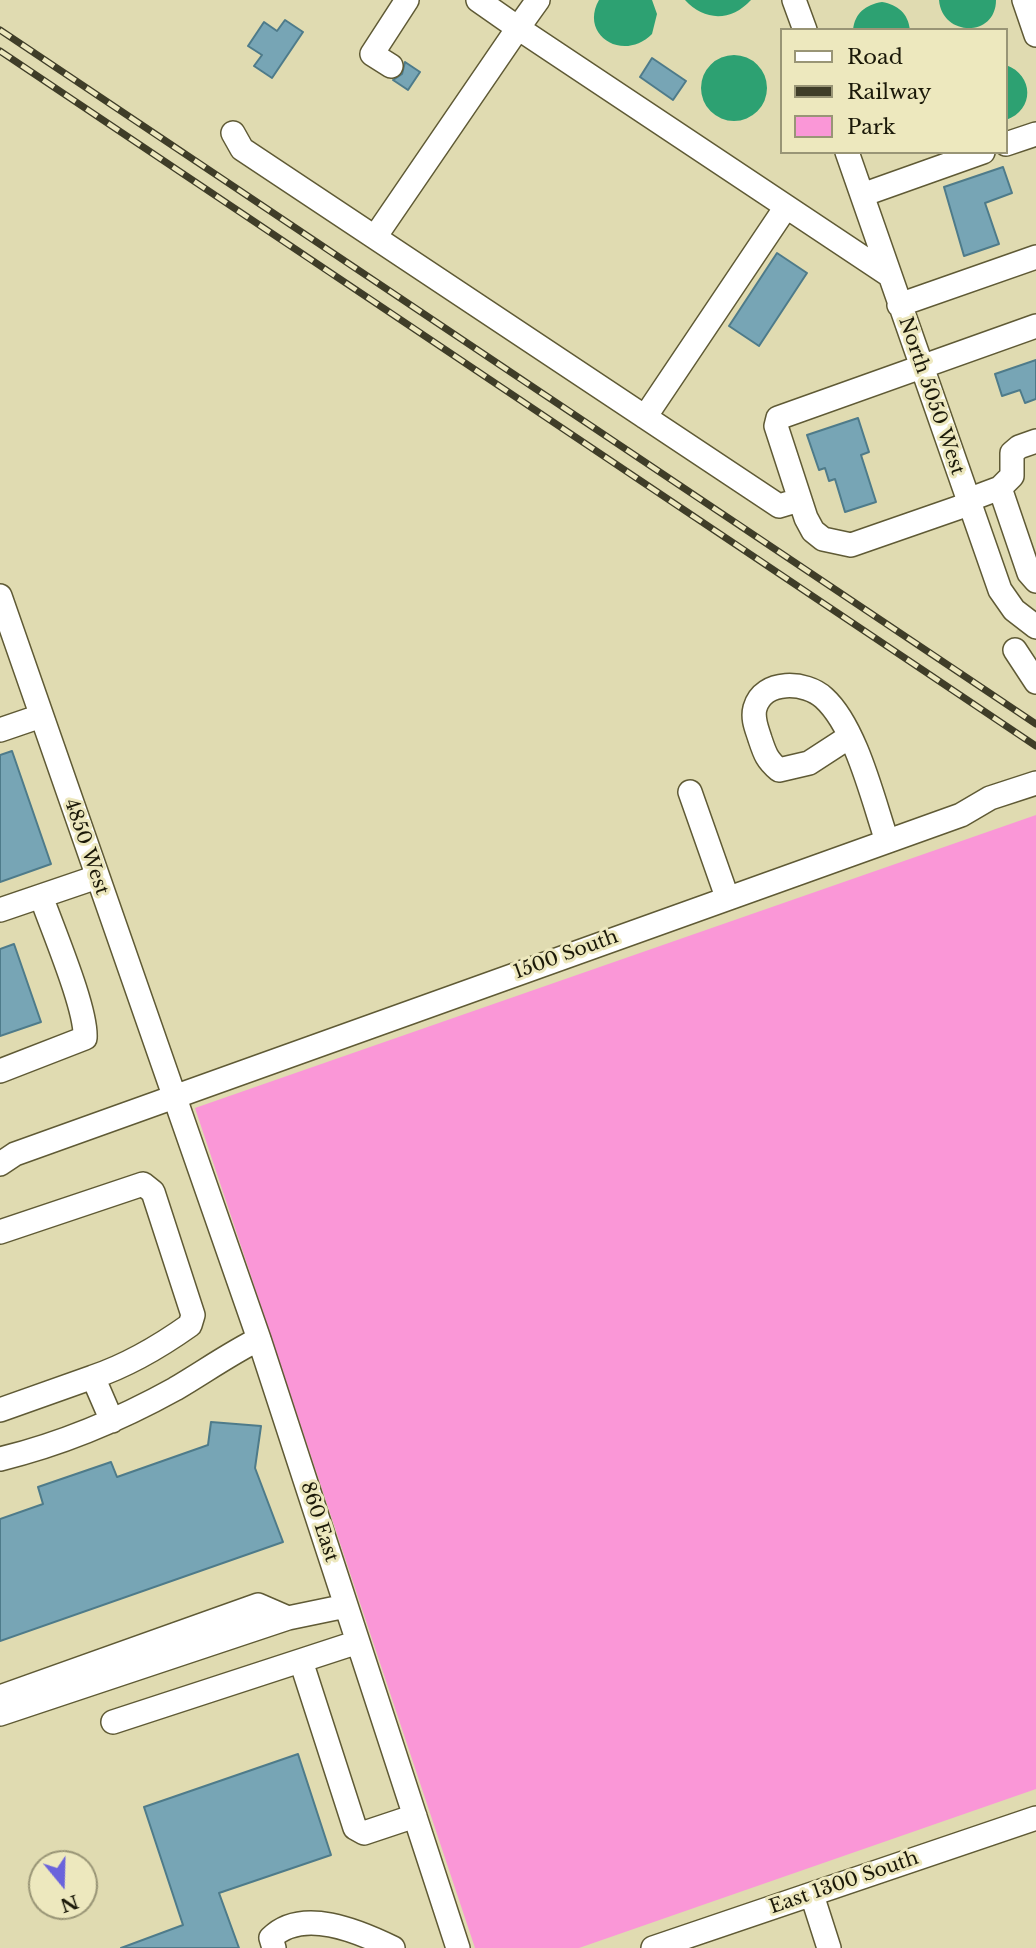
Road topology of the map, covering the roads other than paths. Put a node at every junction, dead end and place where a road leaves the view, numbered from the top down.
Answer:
1 (407, 0) edge
2 (478, 0) edge
3 (538, 0) edge
4 (1024, 0) edge
5 (801, 2) edge
6 (518, 28) junction
7 (805, 28) edge
8 (1036, 35) edge
9 (391, 66) dead end
10 (233, 133) dead end
11 (1036, 134) edge
12 (1008, 143) edge
13 (848, 154) edge
14 (977, 154) edge
15 (862, 195) junction
16 (786, 207) junction
17 (375, 237) junction
18 (1036, 257) edge
19 (889, 275) junction
20 (899, 305) junction
21 (1036, 326) edge
22 (920, 366) junction
23 (645, 416) junction
24 (1036, 441) edge
25 (1000, 488) junction
26 (799, 500) junction
27 (969, 502) junction
28 (1036, 581) edge
29 (0, 596) edge
30 (1036, 627) edge
31 (1015, 650) dead end
32 (1036, 682) edge
33 (41, 716) junction
34 (0, 730) edge
35 (849, 737) dead end
36 (1036, 783) edge
37 (690, 792) dead end
38 (1036, 797) edge
39 (961, 815) junction
40 (887, 841) junction
41 (97, 877) junction
42 (41, 896) junction
43 (727, 897) junction
44 (0, 911) edge
45 (0, 1070) edge
46 (173, 1097) junction
47 (5, 1158) edge
48 (0, 1232) edge
49 (259, 1339) junction
50 (93, 1377) junction
51 (0, 1410) edge
52 (112, 1422) junction
53 (0, 1459) edge
54 (346, 1606) junction
55 (288, 1618) junction
56 (358, 1642) junction
57 (301, 1661) junction
58 (0, 1697) edge
59 (0, 1714) edge
60 (113, 1722) dead end
61 (415, 1816) junction
62 (1036, 1818) edge
63 (812, 1895) junction
64 (274, 1948) edge
65 (393, 1948) edge
66 (458, 1948) edge
67 (653, 1948) edge
68 (829, 1948) edge

1 - 9 street
2 - 6 street
3 - 6 street
4 - 8 street
5 - 7 street
6 - 16 street
6 - 17 street
10 - 17 street
11 - 12 street
13 - 15 street, North 5050 West
14 - 15 street
15 - 19 street, North 5050 West
16 - 19 street
16 - 23 street
17 - 23 street
18 - 20 street
19 - 20 street, North 5050 West
20 - 22 street, North 5050 West
21 - 22 street
22 - 26 street
22 - 27 street, North 5050 West
23 - 26 street
24 - 25 street
25 - 27 street
25 - 28 street
26 - 27 street
27 - 30 street, North 5050 West
29 - 33 street, 4850 West
31 - 32 street
33 - 34 street
33 - 41 street, 4850 West
35 - 40 street
36 - 39 street, 1500 South
37 - 43 street
38 - 39 street, 1500 South
39 - 40 street, 1500 South
40 - 43 street, 1500 South
41 - 42 street
41 - 46 street, 4850 West
42 - 44 street
42 - 45 street
43 - 46 street, 1500 South
46 - 47 street, 1500 South
46 - 49 street, 860 East
48 - 50 street
49 - 52 street
49 - 54 street, 860 East
50 - 51 street
50 - 52 street
52 - 53 street
54 - 55 street
54 - 56 street, 860 East
55 - 58 street
55 - 59 street
56 - 57 street
56 - 61 street, 860 East
57 - 60 street
57 - 61 street
61 - 66 street, 860 East
62 - 63 street, East 1300 South
63 - 67 street, East 1300 South
63 - 68 street
64 - 65 street

